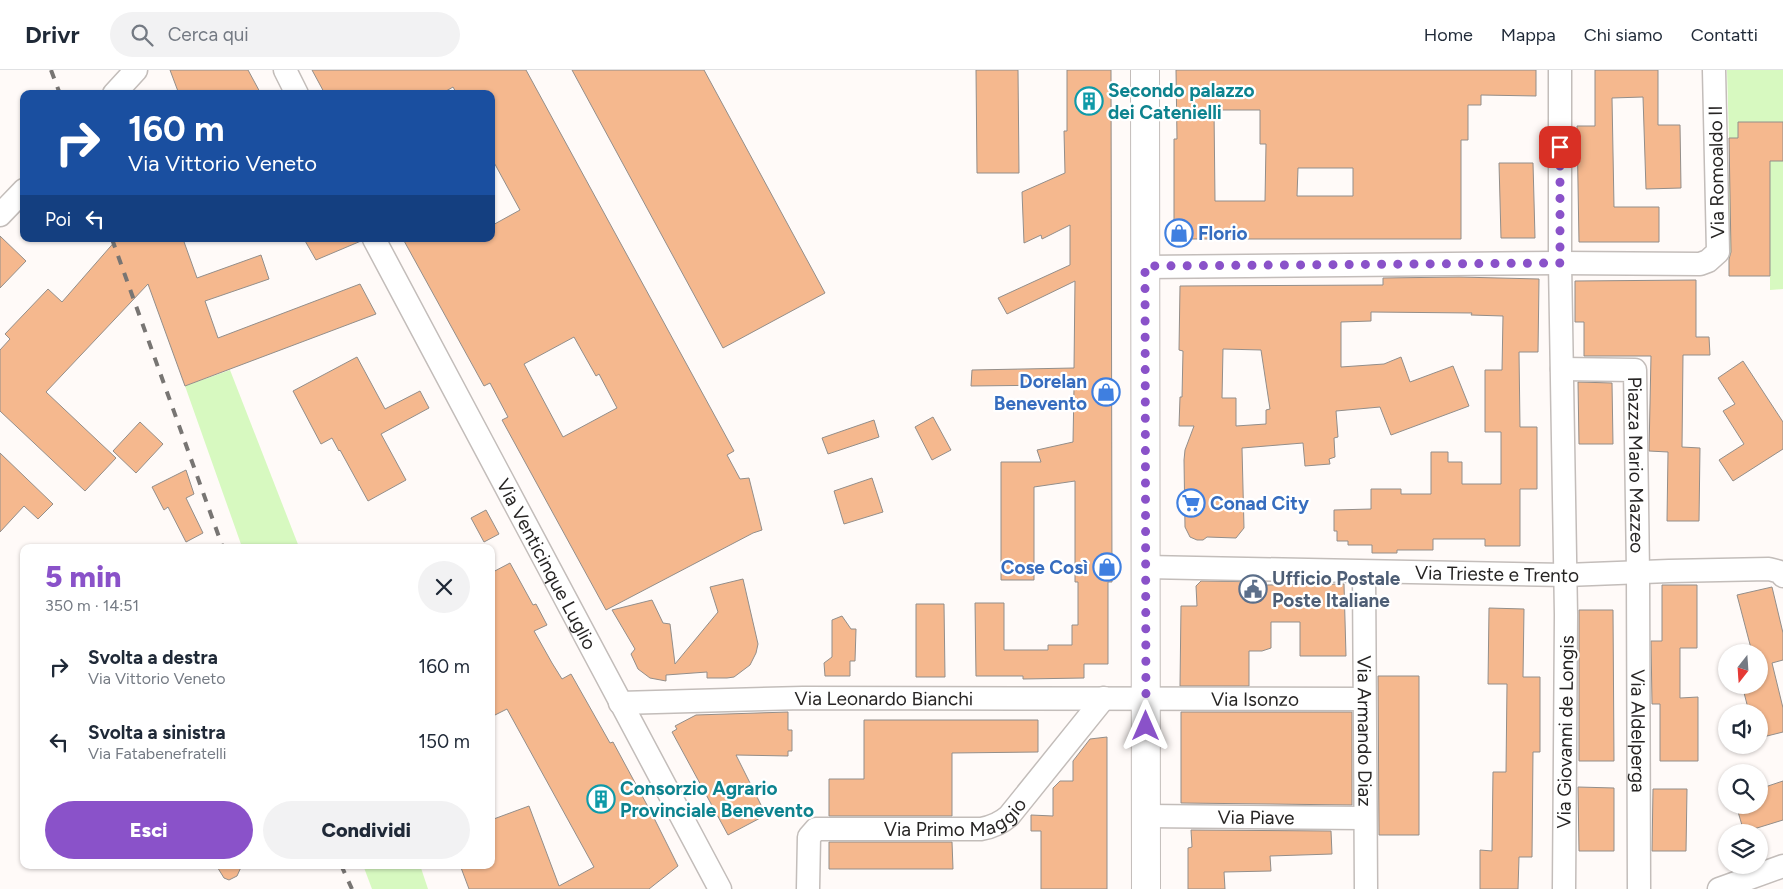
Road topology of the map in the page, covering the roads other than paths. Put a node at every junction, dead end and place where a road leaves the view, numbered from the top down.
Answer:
1 (136, 70) edge
2 (285, 70) edge
3 (1145, 70) edge
4 (1560, 70) edge
5 (1714, 70) edge
6 (118, 90) edge
7 (295, 90) edge
8 (20, 194) edge
9 (0, 216) edge
10 (376, 242) edge
11 (1560, 263) junction
12 (1145, 266) junction
13 (1562, 369) junction
14 (1146, 567) junction
15 (1364, 572) junction
16 (1638, 572) junction
17 (1566, 575) junction
18 (1783, 576) edge
19 (1146, 697) junction
20 (1104, 698) junction
21 (1364, 699) junction
22 (620, 703) junction
23 (1146, 816) junction
24 (1365, 818) junction
25 (1783, 866) edge
26 (720, 889) edge
27 (808, 889) edge
28 (1146, 889) edge
29 (1366, 889) edge
30 (1564, 889) edge
31 (1639, 889) edge
32 (1719, 889) edge

1 - 6 street
2 - 7 street
3 - 12 street
4 - 11 street
5 - 11 street, Via Romoaldo II
8 - 9 street
10 - 22 street, Via Venticinque Luglio
11 - 12 street
11 - 13 street
12 - 14 street
13 - 16 street, Piazza Mario Mazzeo
13 - 17 street
14 - 15 street, Via Trieste e Trento
14 - 19 street
15 - 17 street, Via Trieste e Trento
15 - 21 street, Via Armando Diaz
16 - 17 street, Via Trieste e Trento
16 - 18 street, Via Trieste e Trento
16 - 31 street, Via Aldelperga
17 - 30 street, Via Giovanni de Longis
19 - 20 street, Via Leonardo Bianchi
19 - 21 street, Via Isonzo
19 - 23 street
20 - 22 street, Via Leonardo Bianchi
20 - 27 street, Via Primo Maggio
21 - 24 street, Via Armando Diaz
22 - 26 street, Via Venticinque Luglio
23 - 24 street, Via Piave
23 - 28 street
24 - 29 street, Via Armando Diaz
25 - 32 street

